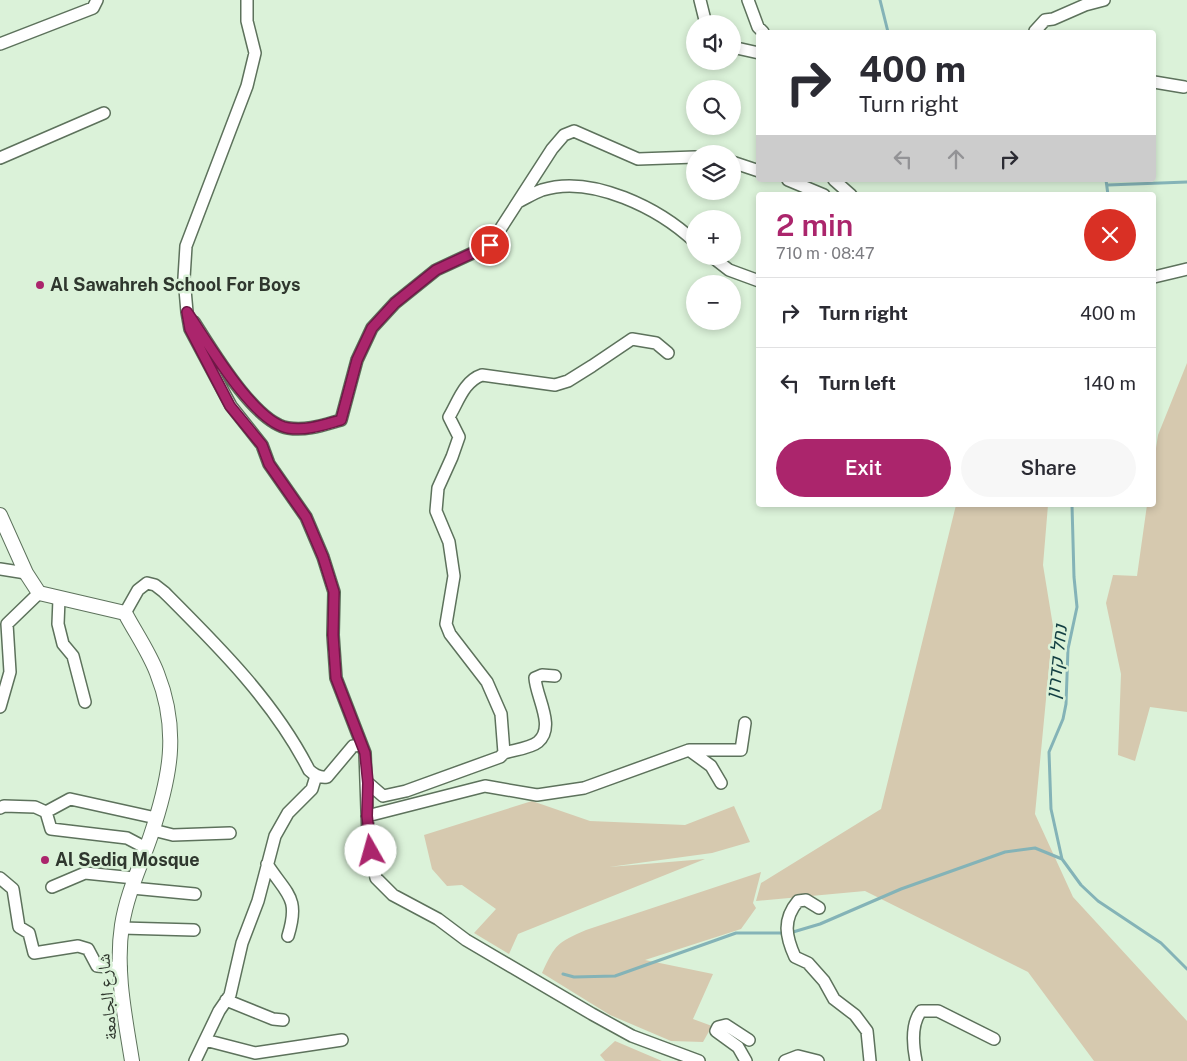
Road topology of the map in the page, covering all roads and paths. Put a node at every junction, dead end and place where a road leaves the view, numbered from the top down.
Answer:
1 (97, 0) edge
2 (248, 0) edge
3 (700, 0) edge
4 (748, 0) edge
5 (1104, 0) edge
6 (704, 15) edge
7 (761, 30) edge
8 (1036, 30) edge
9 (0, 44) edge
10 (741, 49) edge
11 (756, 52) edge
12 (1156, 82) edge
13 (1184, 87) dead end
14 (104, 113) dead end
15 (686, 156) edge
16 (0, 158) edge
17 (741, 165) edge
18 (756, 169) edge
19 (793, 182) edge
20 (836, 182) edge
21 (817, 192) edge
22 (848, 192) edge
23 (517, 203) junction
24 (686, 235) edge
25 (723, 265) edge
26 (1187, 269) edge
27 (1156, 277) edge
28 (756, 280) edge
29 (187, 312) junction
30 (668, 353) dead end
31 (0, 515) edge
32 (0, 569) edge
33 (26, 573) junction
34 (39, 593) junction
35 (60, 599) junction
36 (125, 613) junction
37 (4, 631) edge
38 (555, 676) dead end
39 (85, 702) dead end
40 (0, 706) edge
41 (745, 723) dead end
42 (361, 745) junction
43 (689, 750) junction
44 (504, 754) junction
45 (316, 776) junction
46 (368, 783) junction
47 (721, 783) dead end
48 (0, 808) edge
49 (46, 812) junction
50 (367, 816) junction
51 (155, 824) junction
52 (230, 833) dead end
53 (146, 848) junction
54 (266, 864) junction
55 (0, 878) edge
56 (133, 883) junction
57 (52, 886) dead end
58 (195, 894) dead end
59 (820, 908) dead end
60 (122, 928) junction
61 (194, 930) dead end
62 (288, 936) dead end
63 (121, 968) junction
64 (226, 1000) junction
65 (283, 1020) dead end
66 (994, 1039) dead end
67 (205, 1040) junction
68 (342, 1040) dead end
69 (750, 1040) dead end
70 (132, 1061) edge
71 (196, 1061) edge
72 (699, 1061) edge
73 (746, 1061) edge
74 (784, 1061) edge
75 (818, 1061) edge
76 (870, 1061) edge
77 (916, 1061) edge

1 - 9 street
2 - 29 street
3 - 6 street
4 - 7 street
5 - 8 street
10 - 11 street
12 - 13 street
14 - 16 street
15 - 23 street
17 - 18 street
19 - 21 street
20 - 22 street
23 - 24 street
23 - 29 street
25 - 28 street
26 - 27 street
29 - 42 street
30 - 44 street
31 - 33 main road
32 - 33 street
33 - 34 main road
34 - 35 main road
34 - 37 street
35 - 36 main road
35 - 39 street
36 - 45 street
36 - 51 main road, شارع الجامعة
37 - 40 street
38 - 44 street
41 - 43 street
42 - 45 street
42 - 46 street
43 - 47 street
43 - 50 street
44 - 46 street
45 - 54 street
46 - 50 street
48 - 49 street
49 - 51 street
49 - 53 street
50 - 72 street
51 - 52 street
51 - 53 main road, شارع الجامعة
53 - 56 main road, شارع الجامعة
54 - 62 street
54 - 64 street
55 - 63 street
56 - 57 street
56 - 58 street
56 - 60 main road, شارع الجامعة
59 - 76 street
60 - 61 street
60 - 63 main road, شارع الجامعة
63 - 70 main road, شارع الجامعة
64 - 65 street
64 - 67 street
66 - 77 street
67 - 68 street
67 - 71 street
69 - 73 street
74 - 75 street

